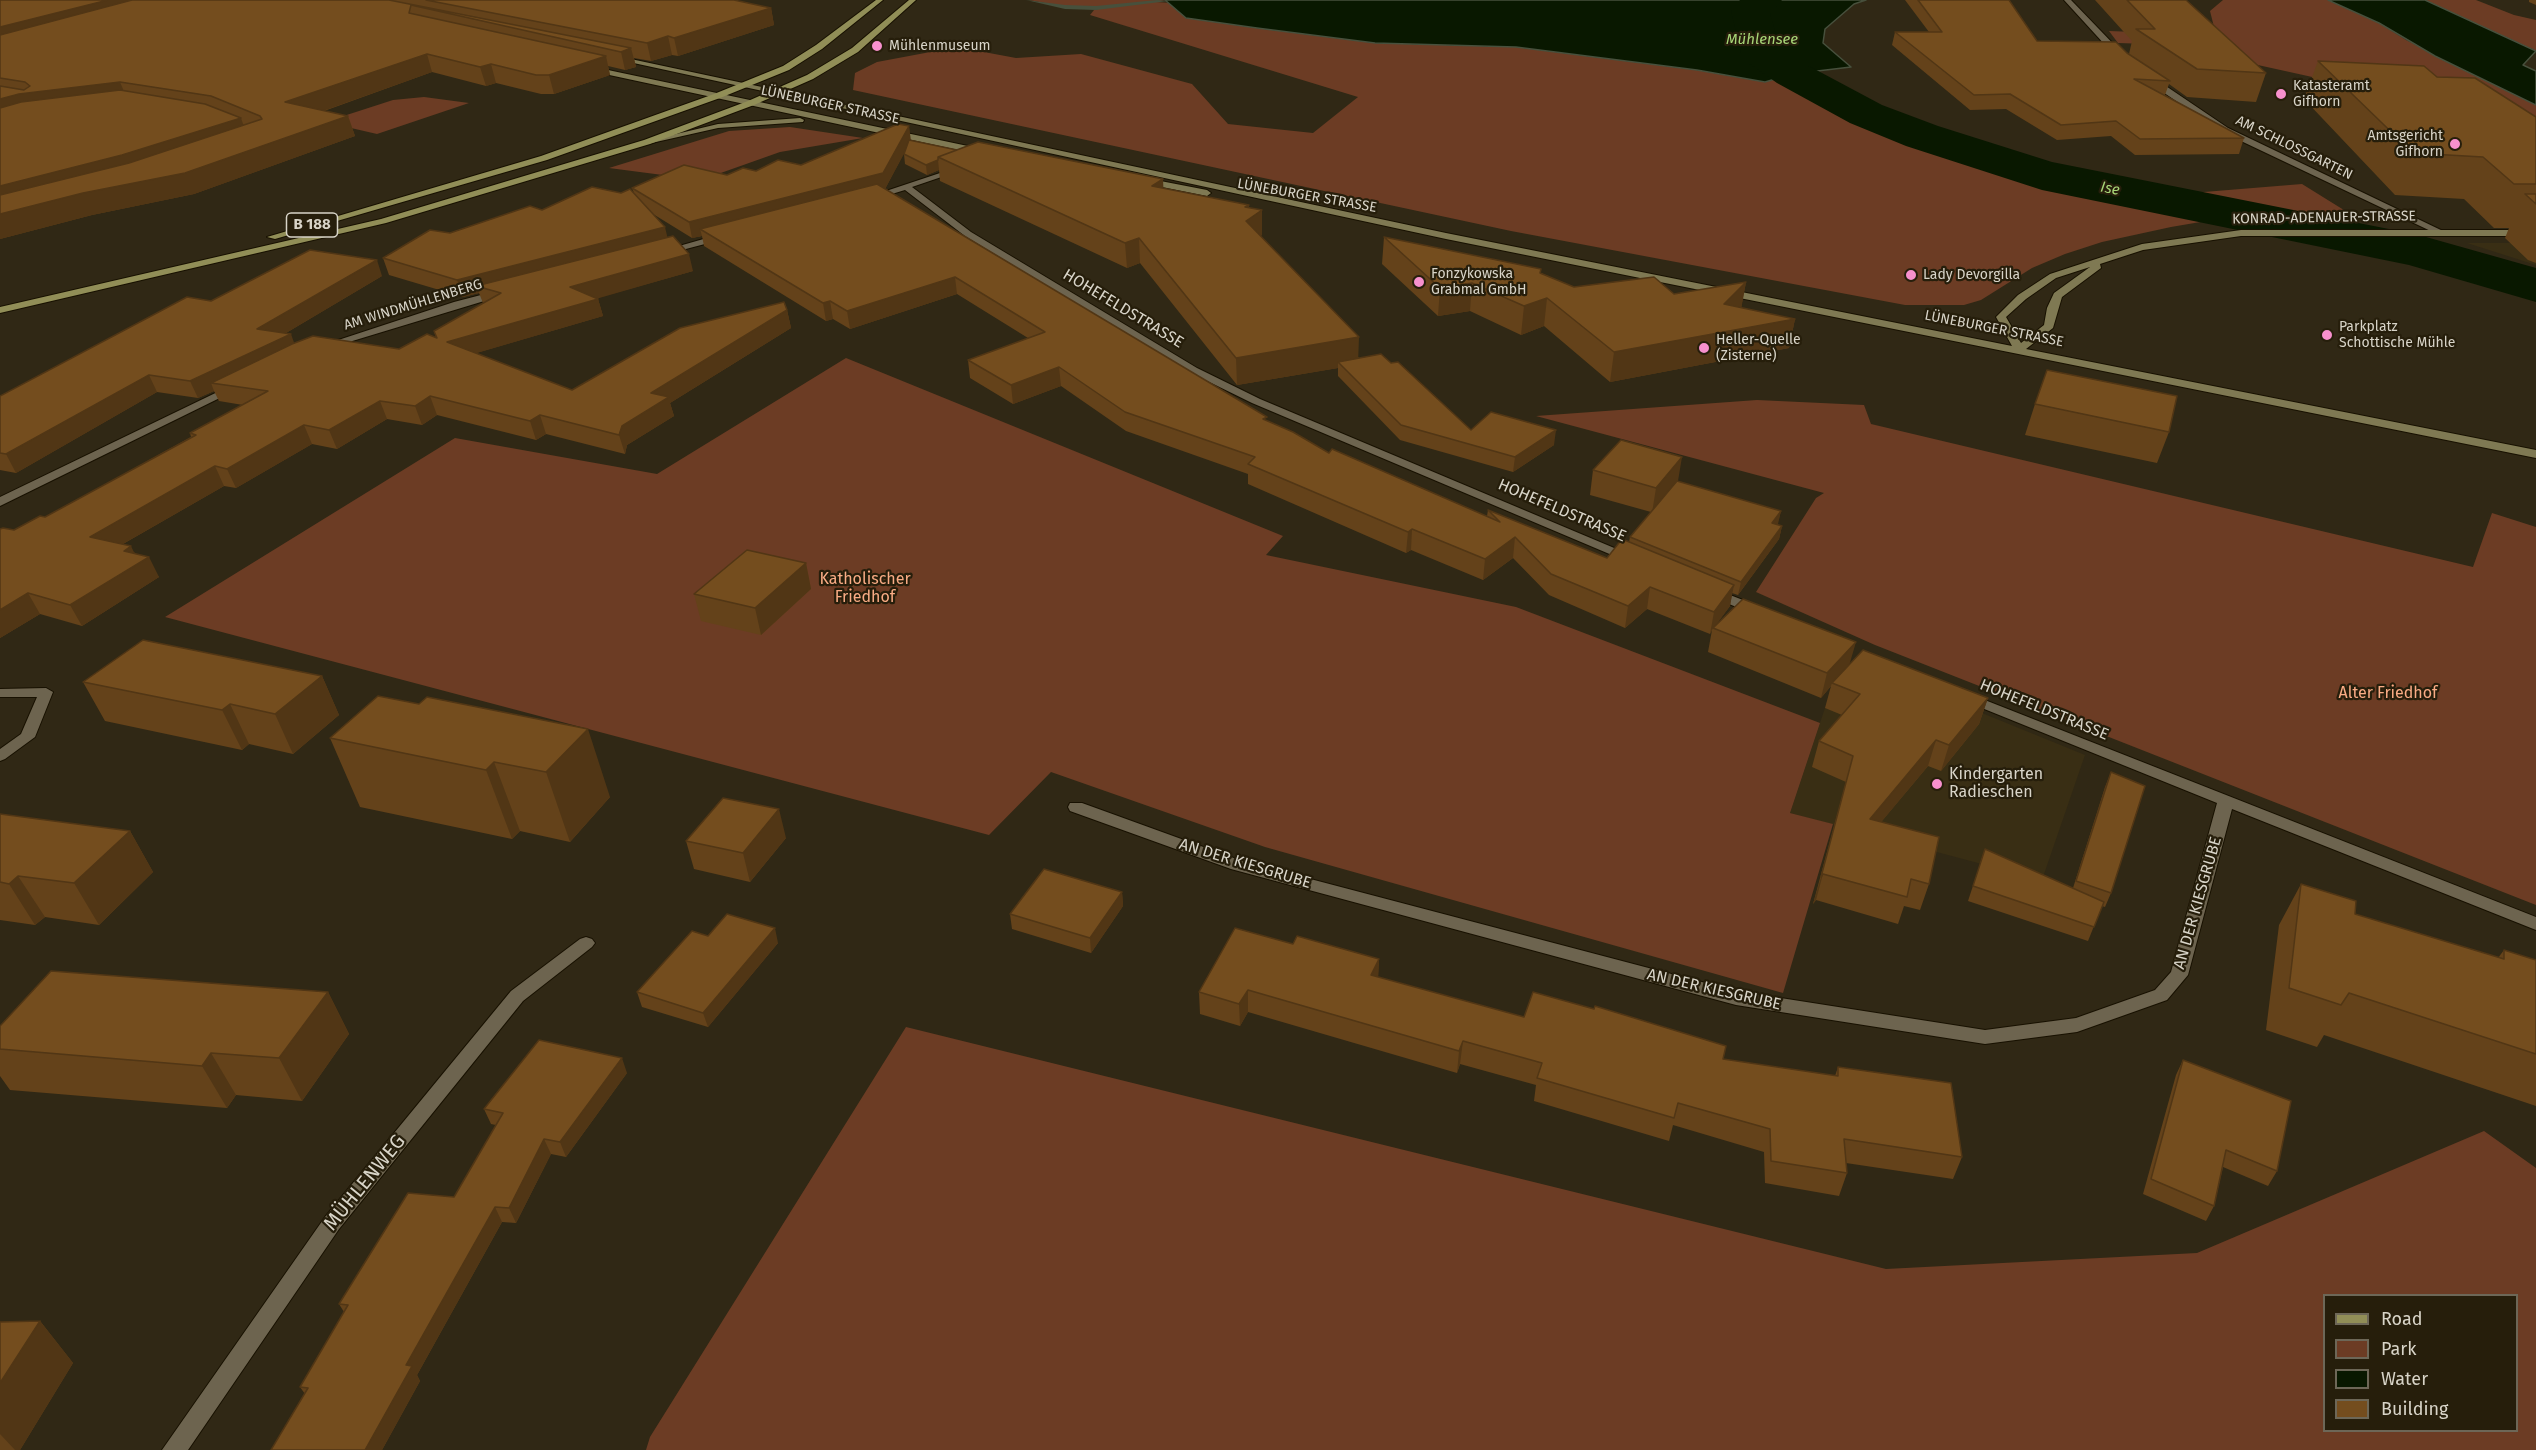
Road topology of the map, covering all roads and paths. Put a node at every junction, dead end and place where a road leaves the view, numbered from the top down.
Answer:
1 (880, 0) edge
2 (913, 0) edge
3 (2067, 0) edge
4 (610, 56) edge
5 (2127, 63) edge
6 (578, 65) edge
7 (2146, 76) edge
8 (747, 85) junction
9 (778, 92) junction
10 (717, 96) junction
11 (751, 104) junction
12 (832, 122) junction
13 (646, 142) junction
14 (1132, 179) edge
15 (908, 188) junction
16 (863, 200) edge
17 (2440, 232) junction
18 (2536, 233) edge
19 (728, 235) edge
20 (1446, 236) junction
21 (650, 255) edge
22 (2113, 255) junction
23 (514, 290) edge
24 (79, 291) junction
25 (0, 310) edge
26 (2019, 349) junction
27 (313, 351) edge
28 (241, 384) edge
29 (2536, 454) edge
30 (0, 502) edge
31 (1649, 566) edge
32 (1703, 588) edge
33 (1768, 615) edge
34 (1953, 691) edge
35 (0, 693) edge
36 (0, 756) edge
37 (2226, 801) junction
38 (1076, 807) dead end
39 (2536, 924) edge
40 (586, 943) dead end
41 (174, 1450) edge

1 - 8 main road, B 188
2 - 9 main road, B 188
3 - 5 street
4 - 8 street, LÜNEBURGER STRASSE
6 - 10 street, LÜNEBURGER STRASSE
7 - 17 street, AM SCHLOSSGARTEN
8 - 9 street, LÜNEBURGER STRASSE
8 - 10 main road, B 188
9 - 11 main road, B 188
9 - 20 street, LÜNEBURGER STRASSE
10 - 11 street, LÜNEBURGER STRASSE
10 - 24 main road, B 188
11 - 12 street, LÜNEBURGER STRASSE
11 - 13 main road, B 188
12 - 13 street
12 - 15 street, LÜNEBURGER STRASSE
13 - 24 main road, B 188
14 - 20 street, LÜNEBURGER STRASSE
15 - 16 street
15 - 31 street, HOHEFELDSTRASSE
17 - 18 street, KONRAD-ADENAUER-STRASSE
17 - 22 street, KONRAD-ADENAUER-STRASSE
19 - 21 street
20 - 26 street, LÜNEBURGER STRASSE
22 - 26 street, KONRAD-ADENAUER-STRASSE
22 - 26 street, KONRAD-ADENAUER-STRASSE
23 - 27 street, AM WINDMÜHLENBERG
24 - 25 main road, B 188
26 - 29 street, LÜNEBURGER STRASSE
28 - 30 street
32 - 33 street
34 - 37 street, HOHEFELDSTRASSE
35 - 36 street
37 - 38 street, AN DER KIESGRUBE
37 - 39 street, HOHEFELDSTRASSE
40 - 41 street, MÜHLENWEG

